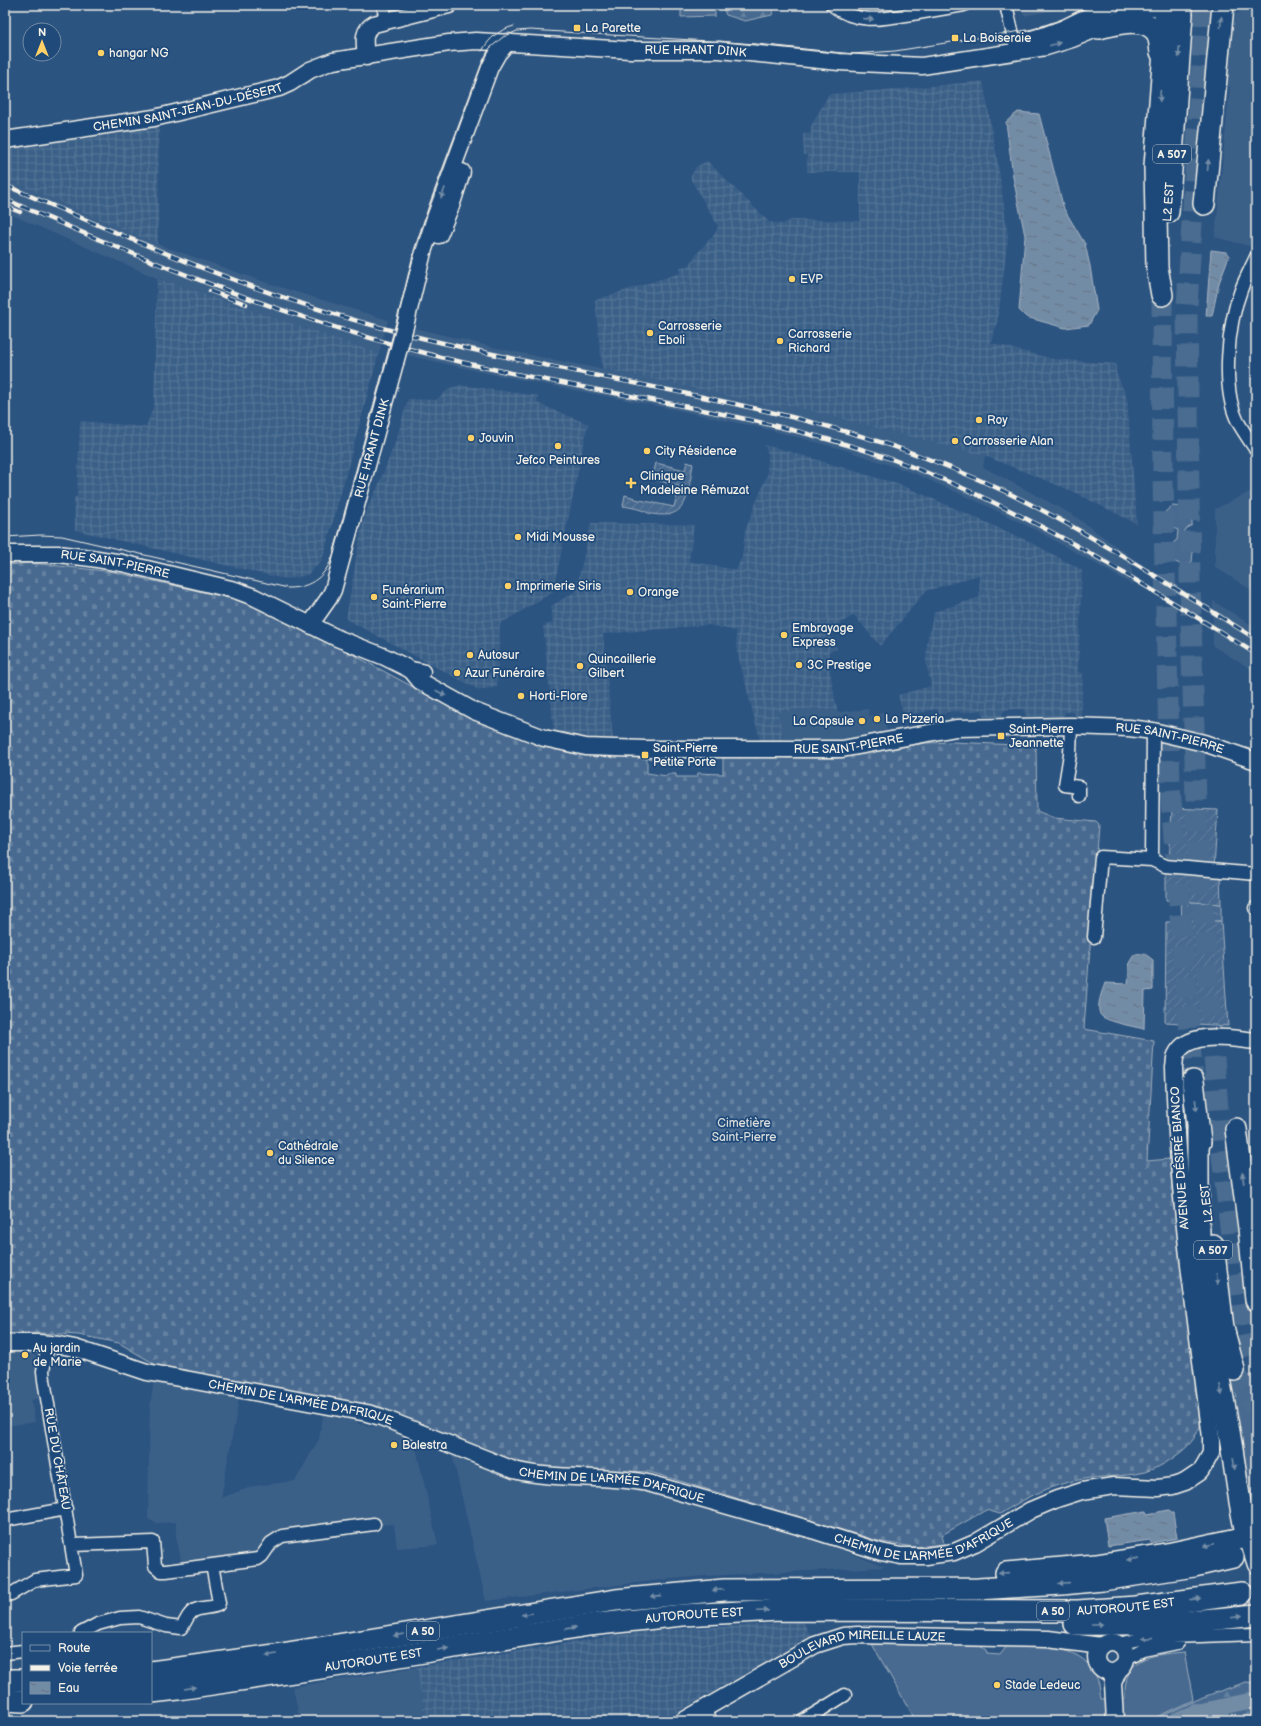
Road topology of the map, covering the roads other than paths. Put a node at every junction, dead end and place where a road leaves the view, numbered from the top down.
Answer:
1 (383, 5) edge
2 (449, 5) edge
3 (832, 5) edge
4 (964, 5) edge
5 (1006, 5) edge
6 (1112, 5) edge
7 (1223, 5) edge
8 (1169, 7) edge
9 (410, 10) edge
10 (385, 21) junction
11 (1099, 28) junction
12 (508, 42) junction
13 (1016, 48) junction
14 (382, 54) junction
15 (366, 57) junction
16 (1162, 57) junction
17 (5, 140) edge
18 (1204, 204) dead end
19 (1255, 260) edge
20 (1256, 450) edge
21 (6, 554) edge
22 (329, 598) junction
23 (313, 621) junction
24 (360, 647) junction
25 (1071, 726) junction
26 (1154, 731) junction
27 (1256, 761) edge
28 (1078, 796) dead end
29 (1152, 860) junction
30 (1256, 874) edge
31 (1094, 937) dead end
32 (1256, 1041) edge
33 (1193, 1081) tunnel mouth
34 (1198, 1129) junction
35 (1236, 1129) dead end
36 (1256, 1300) edge
37 (5, 1343) edge
38 (48, 1344) junction
39 (1234, 1370) tunnel mouth
40 (1206, 1464) joint
41 (66, 1509) junction
42 (5, 1520) edge
43 (374, 1524) dead end
44 (1251, 1535) edge
45 (73, 1545) junction
46 (1232, 1557) dead end
47 (212, 1565) junction
48 (1256, 1565) edge
49 (785, 1588) junction
50 (1242, 1593) dead end
51 (5, 1595) edge
52 (862, 1610) junction
53 (1256, 1615) edge
54 (83, 1632) edge
55 (1256, 1634) edge
56 (1058, 1641) junction
57 (1256, 1642) edge
58 (1118, 1644) junction
59 (1101, 1646) junction
60 (22, 1651) edge
61 (5, 1653) edge
62 (152, 1672) edge
63 (1112, 1674) junction
64 (5, 1680) edge
65 (22, 1680) edge
66 (152, 1692) edge
67 (845, 1695) dead end
68 (5, 1700) edge
69 (22, 1700) edge
70 (707, 1715) edge
71 (683, 1721) edge
72 (803, 1721) edge
73 (1115, 1721) edge

1 - 10 street
2 - 9 street
3 -> 4 street
5 - 13 street
6 - 13 street
18 -> 7 highway
8 - 11 street
8 - 16 highway
8 - 16 highway, L2 EST / A 507
9 - 10 street
10 - 14 street
10 - 15 street
13 -> 11 street
11 - 16 highway
12 - 13 street, RUE HRANT DINK
12 - 14 street, CHEMIN SAINT-JEAN-DU-DÉSERT
12 - 22 street, RUE HRANT DINK, bridge
14 - 15 street, CHEMIN SAINT-JEAN-DU-DÉSERT
15 - 17 street, CHEMIN SAINT-JEAN-DU-DÉSERT
19 - 20 street
21 - 23 street, RUE SAINT-PIERRE
22 - 23 street, RUE HRANT DINK
22 - 24 street, RUE HRANT DINK
23 - 24 street, RUE SAINT-PIERRE
24 - 25 street, RUE SAINT-PIERRE
25 - 26 street, RUE SAINT-PIERRE
25 - 28 street
26 - 27 street, RUE SAINT-PIERRE
26 - 29 street
29 - 30 street
29 - 31 street
32 - 40 street, AVENUE DÉSIRÉ BIANCO
33 -> 34 highway, L2 EST / A 507
34 -> 39 highway, L2 EST / A 507
34 -> 44 highway
36 -> 35 highway
37 - 38 street, CHEMIN DE L'ARMÉE D'AFRIQUE
38 - 40 street, CHEMIN DE L'ARMÉE D'AFRIQUE
38 - 41 street, RUE DU CHÂTEAU
41 - 42 street
41 - 45 street, RUE DU CHÂTEAU
43 - 47 street
44 - 48 street
44 -> 49 highway
45 - 47 street
45 - 51 street, RUE DU CHÂTEAU
46 -> 49 highway, AUTOROUTE EST / A 50
47 - 54 street
49 -> 62 highway, AUTOROUTE EST / A 50
52 -> 50 highway, AUTOROUTE EST / A 50
52 -> 53 highway
66 -> 52 highway, AUTOROUTE EST / A 50
55 -> 58 street
56 - 59 street, BOULEVARD MIREILLE LAUZE
56 - 63 street, BOULEVARD MIREILLE LAUZE
56 - 70 street, BOULEVARD MIREILLE LAUZE
57 - 63 street
58 - 59 street, BOULEVARD MIREILLE LAUZE
58 - 63 street
59 - 63 street
60 - 61 street
63 - 73 street
64 - 65 highway
67 - 72 street
68 - 69 highway
70 - 71 street, BOULEVARD MIREILLE LAUZE

